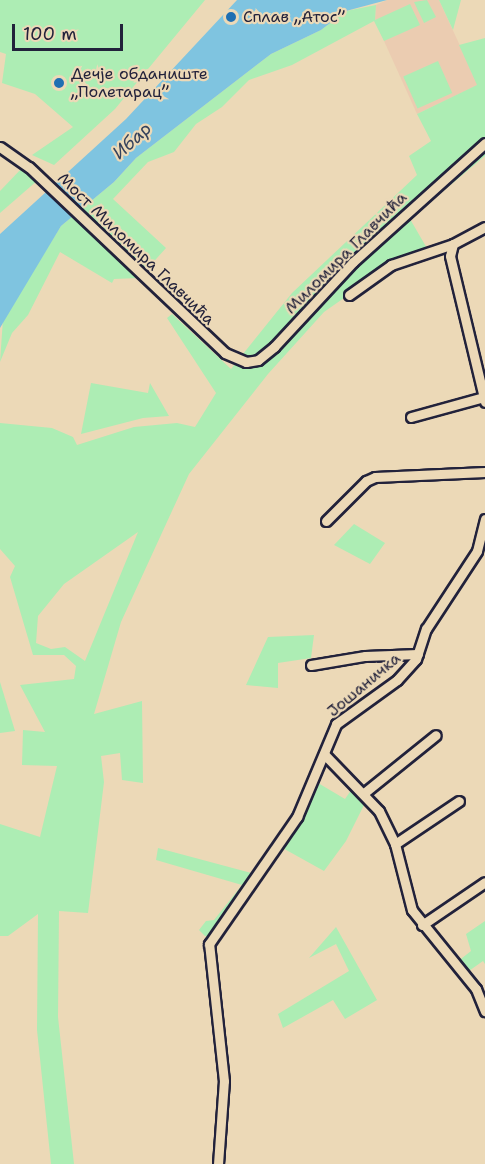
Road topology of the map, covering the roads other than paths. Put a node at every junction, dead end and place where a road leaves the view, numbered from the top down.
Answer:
1 (485, 143) edge
2 (0, 148) edge
3 (485, 227) edge
4 (453, 244) junction
5 (349, 295) dead end
6 (223, 351) joint
7 (484, 399) edge
8 (411, 417) dead end
9 (485, 472) edge
10 (485, 519) edge
11 (326, 521) dead end
12 (418, 654) junction
13 (311, 665) dead end
14 (436, 735) dead end
15 (324, 754) junction
16 (364, 793) junction
17 (459, 801) dead end
18 (395, 844) junction
19 (485, 882) edge
20 (422, 924) junction
21 (485, 982) edge
22 (476, 989) junction
23 (485, 1011) edge
24 (218, 1164) edge

1 - 6 street, Миломира Главчића
2 - 6 street, Мост Миломира Главчића
3 - 4 street
4 - 5 street
4 - 7 street
7 - 8 street
9 - 11 street
10 - 12 street, Јошаничка
12 - 13 street, Јошаничка
12 - 15 street, Јошаничка
14 - 16 street
15 - 16 street
15 - 24 street, Јошаничка
16 - 18 street
17 - 18 street
18 - 20 street
19 - 20 street
20 - 22 street
21 - 22 street
22 - 23 street

